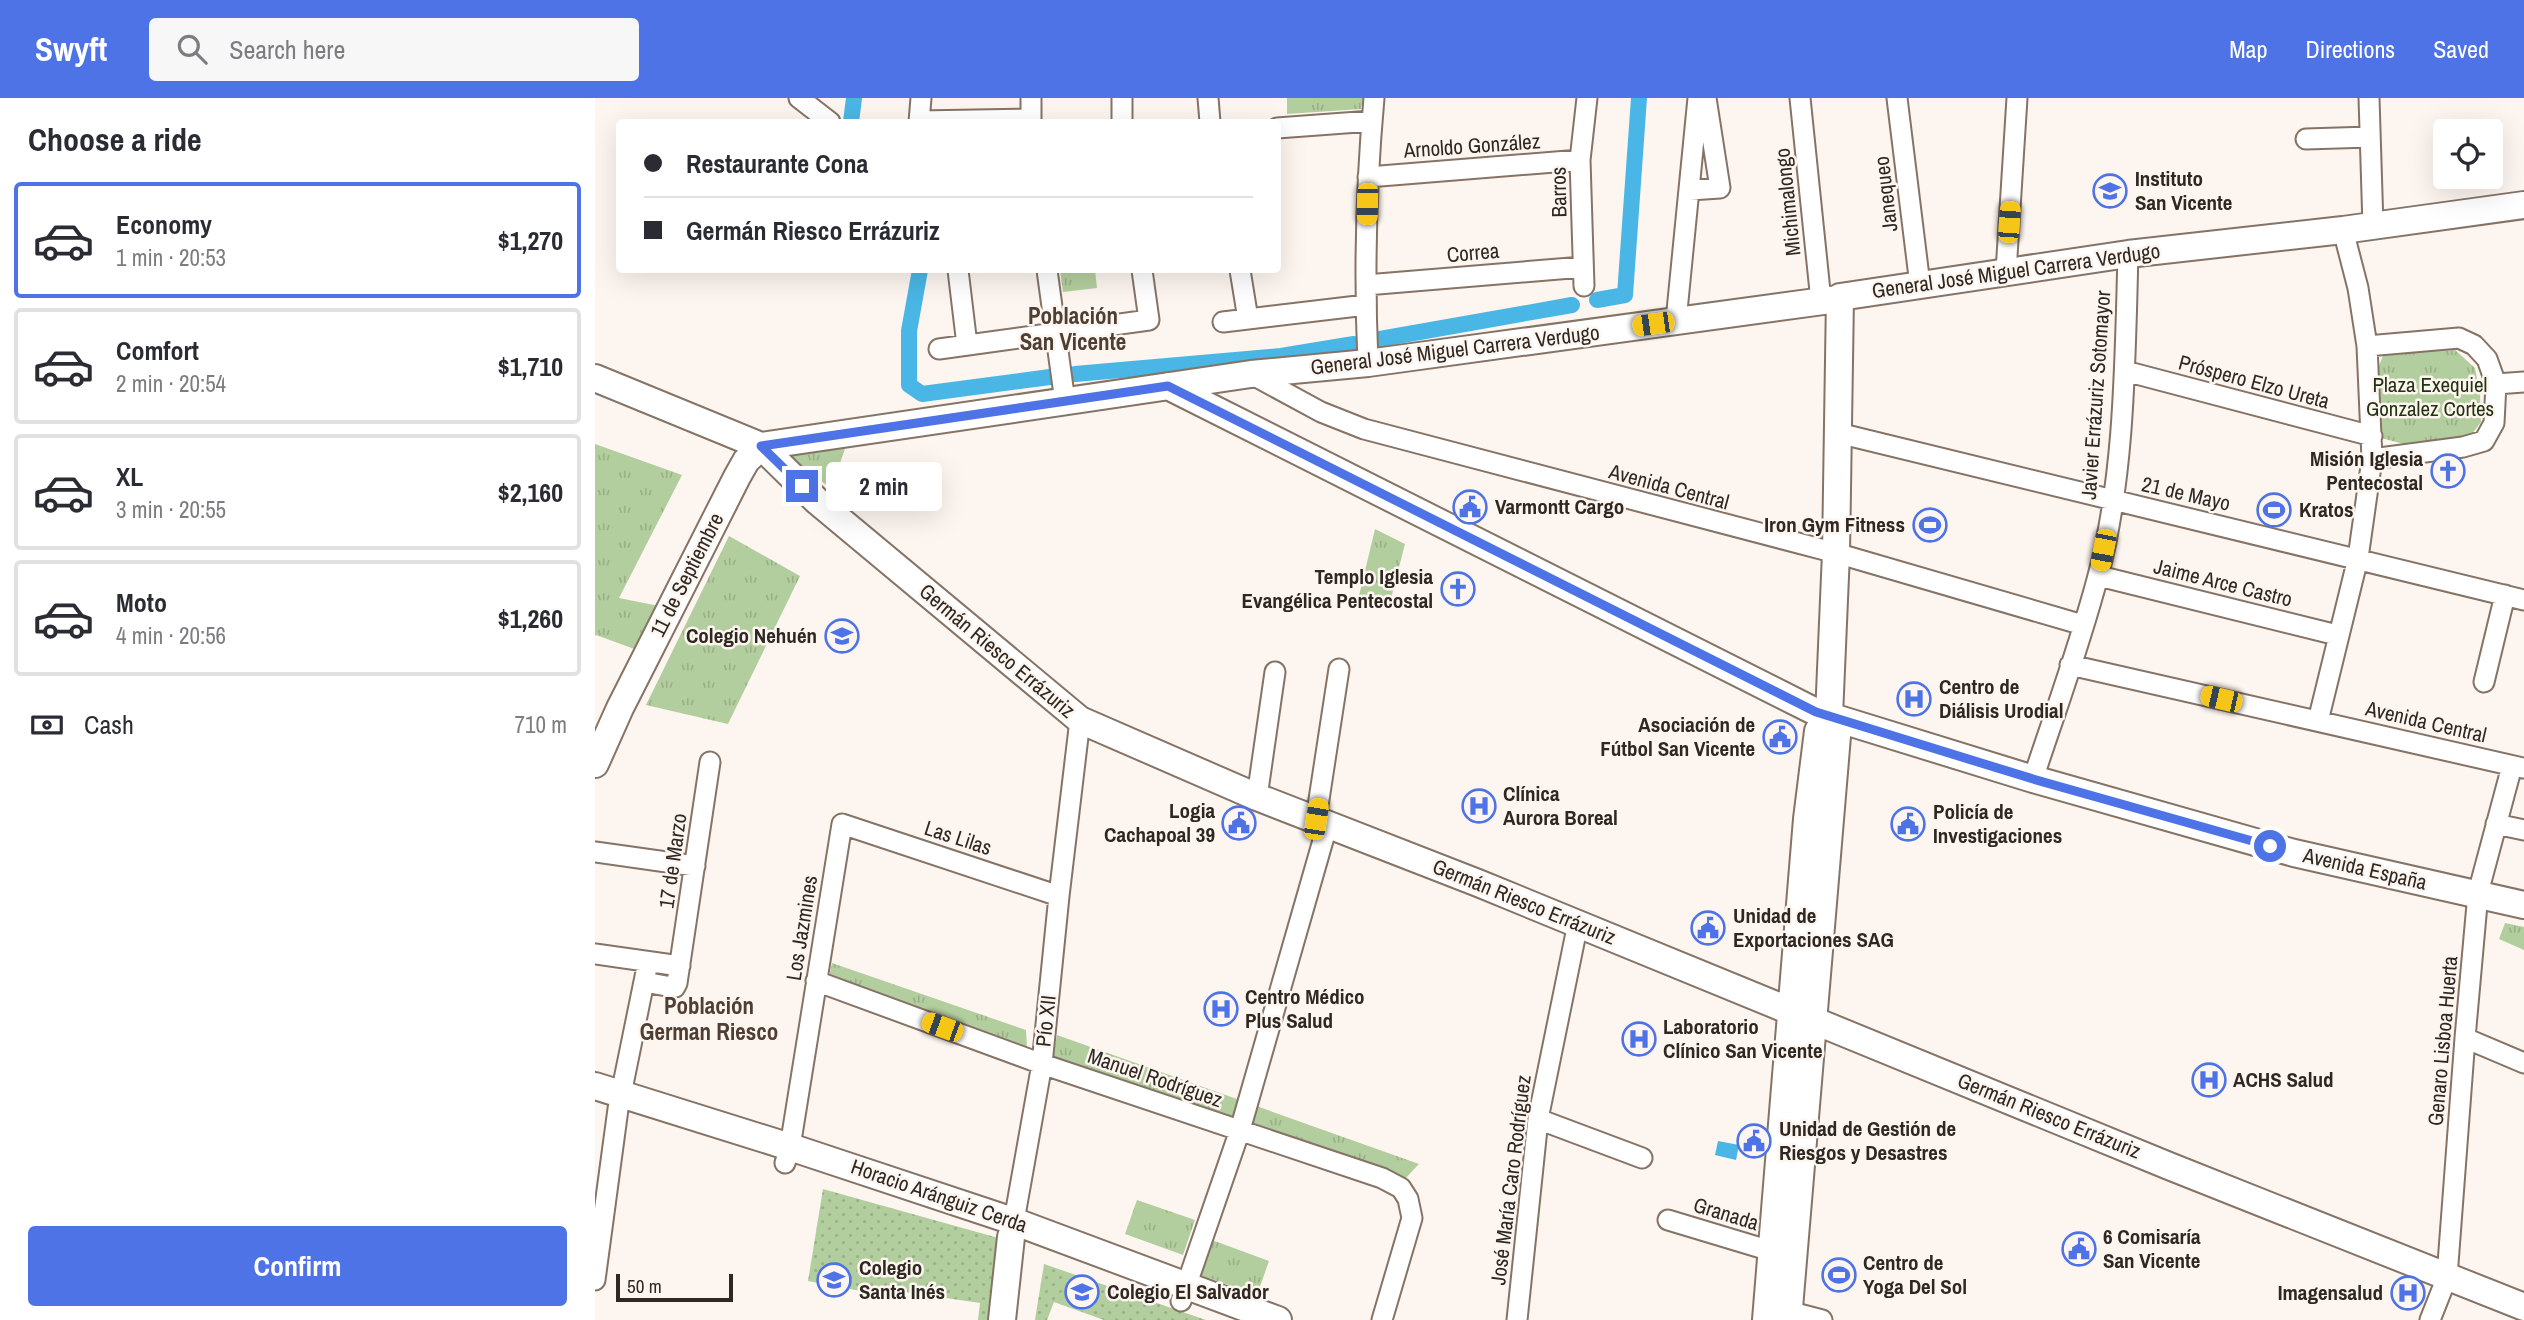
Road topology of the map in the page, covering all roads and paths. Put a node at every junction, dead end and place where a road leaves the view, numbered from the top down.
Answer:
1 (799, 98) edge
2 (921, 98) edge
3 (1031, 98) edge
4 (1122, 98) edge
5 (1208, 98) edge
6 (1374, 98) edge
7 (1587, 98) edge
8 (1698, 98) edge
9 (1706, 98) edge
10 (1800, 98) edge
11 (1897, 98) edge
12 (2017, 98) edge
13 (2369, 98) edge
14 (825, 119) edge
15 (919, 119) edge
16 (1031, 119) edge
17 (1122, 119) edge
18 (1210, 119) edge
19 (1372, 121) junction
20 (1281, 128) edge
21 (2370, 137) junction
22 (2306, 139) dead end
23 (1580, 160) junction
24 (1368, 177) junction
25 (1690, 190) junction
26 (2524, 205) edge
27 (2373, 226) junction
28 (2343, 230) junction
29 (2128, 254) junction
30 (2005, 272) junction
31 (958, 273) edge
32 (1047, 273) edge
33 (1142, 273) edge
34 (1240, 273) edge
35 (1583, 276) joint
36 (1920, 285) junction
37 (1366, 295) junction
38 (1831, 299) junction
39 (1248, 319) junction
40 (1676, 321) junction
41 (1223, 322) dead end
42 (1056, 335) junction
43 (967, 345) junction
44 (2367, 346) junction
45 (939, 349) dead end
46 (1368, 363) junction
47 (2125, 371) junction
48 (1251, 374) junction
49 (595, 378) edge
50 (2524, 382) edge
51 (2496, 384) junction
52 (1168, 386) junction
53 (1065, 402) junction
54 (1838, 433) junction
55 (2372, 436) junction
56 (761, 446) junction
57 (2372, 458) junction
58 (2113, 500) junction
59 (1836, 553) junction
60 (2358, 558) junction
61 (2099, 576) junction
62 (2514, 598) edge
63 (2083, 625) junction
64 (2337, 635) junction
65 (2070, 664) junction
66 (1339, 669) dead end
67 (1275, 672) dead end
68 (2484, 682) dead end
69 (620, 708) junction
70 (1829, 716) junction
71 (1080, 720) junction
72 (2318, 721) junction
73 (595, 724) edge
74 (710, 762) dead end
75 (595, 764) edge
76 (2518, 767) edge
77 (2033, 779) junction
78 (1257, 797) junction
79 (1322, 821) junction
80 (842, 824) joint
81 (2496, 824) junction
82 (2524, 830) edge
83 (595, 852) edge
84 (695, 866) junction
85 (2478, 893) junction
86 (1059, 895) junction
87 (2524, 905) edge
88 (1578, 923) junction
89 (595, 954) edge
90 (648, 962) junction
91 (680, 966) junction
92 (816, 981) junction
93 (644, 982) junction
94 (1801, 1015) junction
95 (2465, 1038) junction
96 (2524, 1063) edge
97 (1042, 1064) junction
98 (595, 1086) edge
99 (612, 1102) edge
100 (1538, 1119) junction
101 (1240, 1130) junction
102 (788, 1155) junction
103 (1642, 1158) dead end
104 (1668, 1220) dead end
105 (1012, 1229) junction
106 (1771, 1251) junction
107 (595, 1272) edge
108 (2448, 1278) junction
109 (595, 1280) edge
110 (1183, 1294) junction
111 (2524, 1307) edge
112 (1777, 1314) edge
113 (1002, 1320) edge
114 (1233, 1320) edge
115 (1278, 1320) edge
116 (1383, 1320) edge
117 (1517, 1320) edge
118 (1822, 1320) edge
119 (2430, 1320) edge

1 - 14 street
2 - 15 street
3 - 16 street
4 - 17 street
5 - 18 street
6 - 19 street
7 - 23 street, Barros
8 - 25 street
9 - 25 street
10 - 38 street, Michimalongo
11 - 36 street, Janequeo
12 - 30 street
13 - 21 street
19 - 20 street
19 - 24 street
21 - 22 street
21 - 27 street
23 - 24 street, Arnoldo González
23 - 35 street, Barros
24 - 37 street
25 - 40 street
26 - 27 street, General José Miguel Carrera Verdugo
27 - 28 street, General José Miguel Carrera Verdugo
28 - 29 street, General José Miguel Carrera Verdugo
28 - 44 street
29 - 30 street, General José Miguel Carrera Verdugo
29 - 47 street, Javier Errázuriz Sotomayor
30 - 36 street, General José Miguel Carrera Verdugo
31 - 43 street
32 - 42 street
33 - 42 street
34 - 39 street
35 - 37 street, Correa
36 - 38 street, General José Miguel Carrera Verdugo
37 - 39 street, Correa
37 - 46 street
38 - 40 street, General José Miguel Carrera Verdugo
38 - 54 street
39 - 41 street, Correa
40 - 46 street, General José Miguel Carrera Verdugo
42 - 43 street
42 - 53 street
43 - 45 street
44 - 51 street
44 - 55 street
46 - 48 street, General José Miguel Carrera Verdugo
47 - 55 street, Próspero Elzo Ureta
47 - 58 street, Javier Errázuriz Sotomayor
48 - 52 street, General José Miguel Carrera Verdugo
48 - 59 street, Avenida Central
49 - 56 street, Germán Riesco Errázuriz
50 - 51 street
51 - 57 street
52 - 53 street, General José Miguel Carrera Verdugo
52 - 70 street, Avenida España
53 - 56 street, General José Miguel Carrera Verdugo
54 - 58 street, 21 de Mayo
54 - 59 street
55 - 57 street
56 - 69 street, 11 de Septiembre
56 - 71 street, Germán Riesco Errázuriz
57 - 60 street
58 - 60 street, 21 de Mayo
58 - 61 street, Javier Errázuriz Sotomayor
59 - 63 street, Avenida Central
59 - 70 street
60 - 62 street, 21 de Mayo
60 - 64 street
61 - 63 street, Javier Errázuriz Sotomayor
61 - 64 street, Jaime Arce Castro
62 - 68 street
63 - 65 street, Javier Errázuriz Sotomayor
64 - 72 street
65 - 72 street, Avenida Central
65 - 77 street, Javier Errázuriz Sotomayor
66 - 79 street
67 - 78 street
69 - 73 street
69 - 75 street, 11 de Septiembre
70 - 77 street, Avenida España
70 - 94 street
71 - 78 street, Germán Riesco Errázuriz
71 - 86 street, Pío XII
72 - 76 street, Avenida Central
74 - 84 street, 17 de Marzo
76 - 81 street, Genaro Lisboa Huerta
77 - 85 street, Avenida España
78 - 79 street, Germán Riesco Errázuriz
79 - 88 street, Germán Riesco Errázuriz
79 - 101 street
80 - 86 street, Las Lilas
80 - 92 street, Los Jazmines
81 - 82 street
81 - 85 street, Genaro Lisboa Huerta
83 - 84 street
84 - 91 street, 17 de Marzo
85 - 87 street, Avenida España
85 - 95 street, Genaro Lisboa Huerta
86 - 97 street, Pío XII
88 - 94 street, Germán Riesco Errázuriz
88 - 100 street, José María Caro Rodríguez
89 - 90 street
90 - 91 street
90 - 93 street
91 - 93 street
92 - 97 street, Manuel Rodríguez
92 - 102 street, Los Jazmines
93 - 99 street
94 - 106 street
94 - 108 street, Germán Riesco Errázuriz
94 - 112 street
95 - 96 street
95 - 108 street, Genaro Lisboa Huerta
97 - 101 street, Manuel Rodríguez
97 - 105 street, Pío XII
98 - 99 street, Horacio Aránguiz Cerda
99 - 102 street, Horacio Aránguiz Cerda
99 - 107 street
100 - 103 street
100 - 117 street, José María Caro Rodríguez
101 - 110 street
101 - 116 street, Manuel Rodríguez
102 - 105 street, Horacio Aránguiz Cerda
104 - 106 street, Granada
105 - 110 street, Horacio Aránguiz Cerda
105 - 113 street, Pío XII
106 - 112 street
107 - 109 street
108 - 111 street, Germán Riesco Errázuriz
108 - 119 street, Genaro Lisboa Huerta
110 - 114 street, Horacio Aránguiz Cerda
110 - 115 street, Horacio Aránguiz Cerda
112 - 118 street

